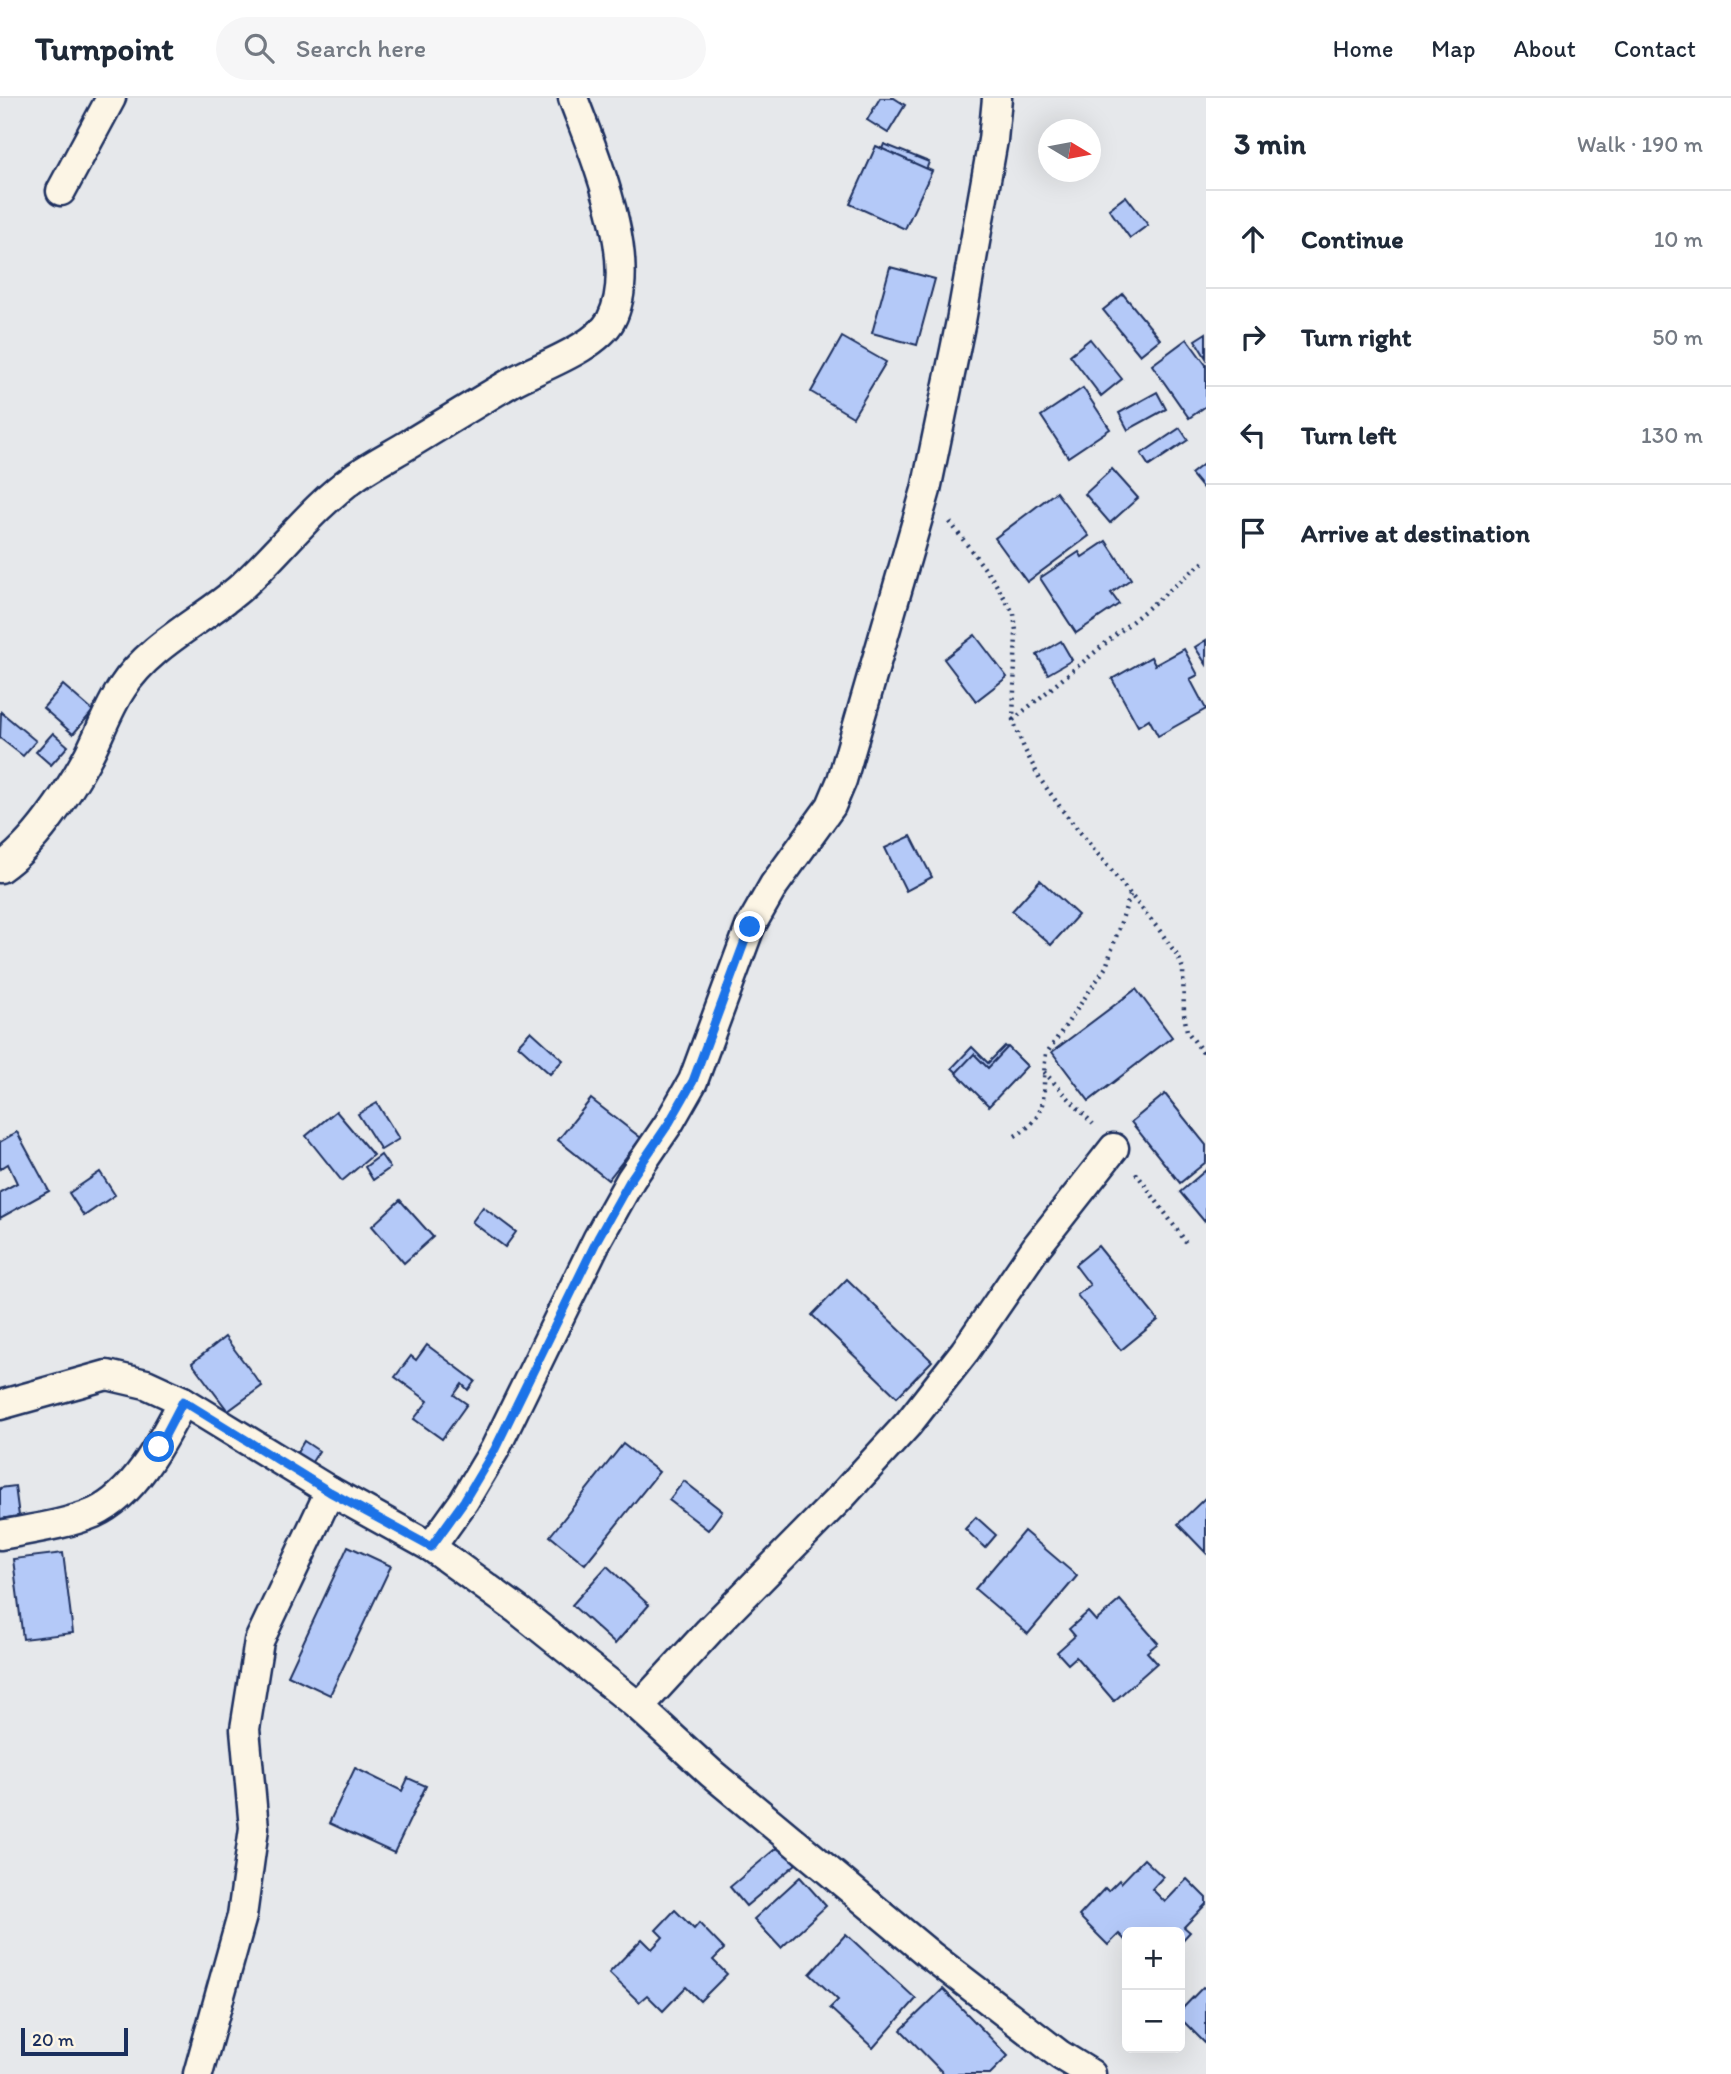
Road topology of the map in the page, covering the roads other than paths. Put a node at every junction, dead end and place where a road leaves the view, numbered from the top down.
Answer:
1 (111, 98) edge
2 (573, 98) edge
3 (997, 98) edge
4 (61, 191) dead end
5 (0, 868) edge
6 (1114, 1148) dead end
7 (183, 1401) junction
8 (0, 1405) edge
9 (330, 1492) junction
10 (0, 1535) edge
11 (431, 1547) junction
12 (639, 1707) junction
13 (198, 2074) edge
14 (1091, 2074) edge

1 - 4 street
2 - 5 street
3 - 11 street
6 - 12 street
7 - 8 street
7 - 9 street
7 - 10 street
9 - 11 street
9 - 13 street
11 - 12 street
12 - 14 street

